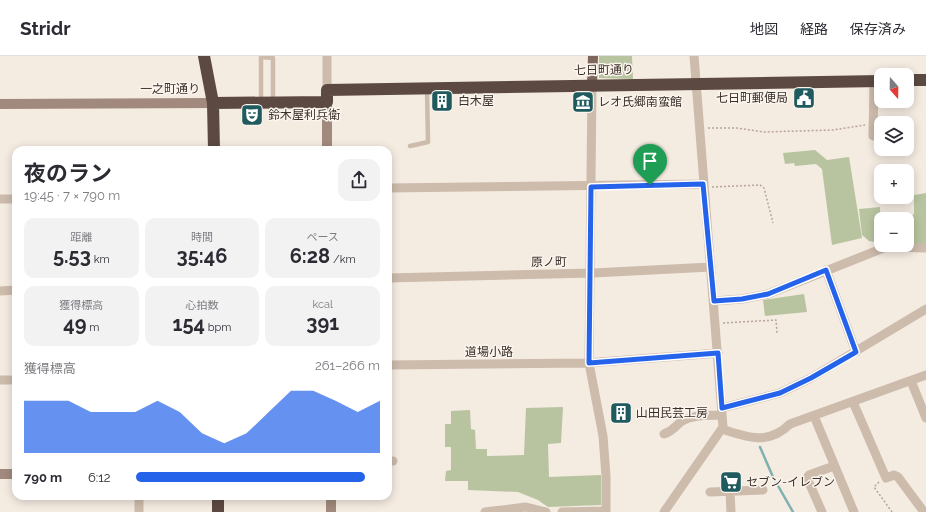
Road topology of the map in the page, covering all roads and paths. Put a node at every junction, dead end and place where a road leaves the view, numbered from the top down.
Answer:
1 (204, 56) edge
2 (261, 56) edge
3 (327, 56) edge
4 (593, 56) edge
5 (694, 56) edge
6 (914, 80) edge
7 (926, 80) edge
8 (874, 81) edge
9 (696, 83) junction
10 (592, 85) junction
11 (426, 88) junction
12 (327, 90) junction
13 (326, 102) junction
14 (213, 103) junction
15 (267, 103) junction
16 (0, 104) edge
17 (874, 108) edge
18 (873, 123) junction
19 (700, 128) junction
20 (873, 136) dead end
21 (214, 146) edge
22 (327, 146) edge
23 (410, 146) dead end
24 (704, 186) junction
25 (591, 187) junction
26 (392, 188) edge
27 (0, 199) edge
28 (12, 199) edge
29 (773, 223) dead end
30 (926, 248) edge
31 (711, 267) junction
32 (826, 270) junction
33 (589, 273) junction
34 (392, 278) edge
35 (0, 290) edge
36 (12, 290) edge
37 (714, 301) junction
38 (926, 309) edge
39 (715, 323) junction
40 (777, 332) dead end
41 (856, 352) junction
42 (718, 353) junction
43 (589, 363) junction
44 (392, 365) edge
45 (926, 375) edge
46 (0, 380) edge
47 (12, 380) edge
48 (911, 381) junction
49 (853, 402) junction
50 (722, 412) junction
51 (814, 416) junction
52 (926, 418) edge
53 (722, 430) junction
54 (664, 434) dead end
55 (834, 466) junction
56 (0, 474) edge
57 (12, 474) edge
58 (886, 478) junction
59 (763, 490) dead end
60 (710, 492) dead end
61 (730, 492) junction
62 (139, 500) edge
63 (218, 500) edge
64 (331, 500) edge
65 (606, 511) edge
66 (139, 512) edge
67 (218, 512) edge
68 (332, 512) edge
69 (485, 512) edge
70 (546, 512) edge
71 (562, 512) edge
72 (665, 512) edge
73 (731, 512) edge
74 (822, 512) edge
75 (854, 512) edge
76 (892, 512) edge
77 (924, 512) edge

1 - 14 highway
2 - 15 lane
2 - 15 lane
3 - 12 street
4 - 10 main road
5 - 9 street
6 - 7 highway
8 - 9 highway, 七日町通り
9 - 10 highway, 七日町通り
9 - 19 street
10 - 11 highway, 七日町通り
10 - 25 street
11 - 12 highway, 七日町通り
11 - 23 lane
12 - 13 highway
13 - 15 highway, 一之町通り
13 - 22 main road
14 - 15 highway, 一之町通り
14 - 16 main road, 一之町通り
14 - 21 highway
17 - 18 street
18 - 19 path
18 - 20 street
19 - 24 street
24 - 25 street
24 - 29 path
24 - 31 street
25 - 26 street
25 - 33 street
27 - 28 street
30 - 32 street
31 - 33 street, 原ノ町
31 - 37 street
32 - 37 street
32 - 41 street
33 - 34 street, 原ノ町
33 - 43 street
35 - 36 street
37 - 39 street
38 - 41 street
39 - 40 path
39 - 42 street
41 - 50 street
42 - 43 street, 道場小路
42 - 50 street
43 - 44 street, 道場小路
43 - 65 street
45 - 48 street
46 - 47 street
48 - 49 street
48 - 52 street
49 - 51 street
49 - 58 street
50 - 53 street
50 - 54 street
51 - 53 street
51 - 55 street
53 - 72 street
55 - 74 street
55 - 75 street
56 - 57 main road
58 - 76 path
58 - 77 street
59 - 61 street
60 - 61 street
61 - 73 street
62 - 66 street
63 - 67 highway
64 - 68 main road
65 - 71 street
69 - 70 street

